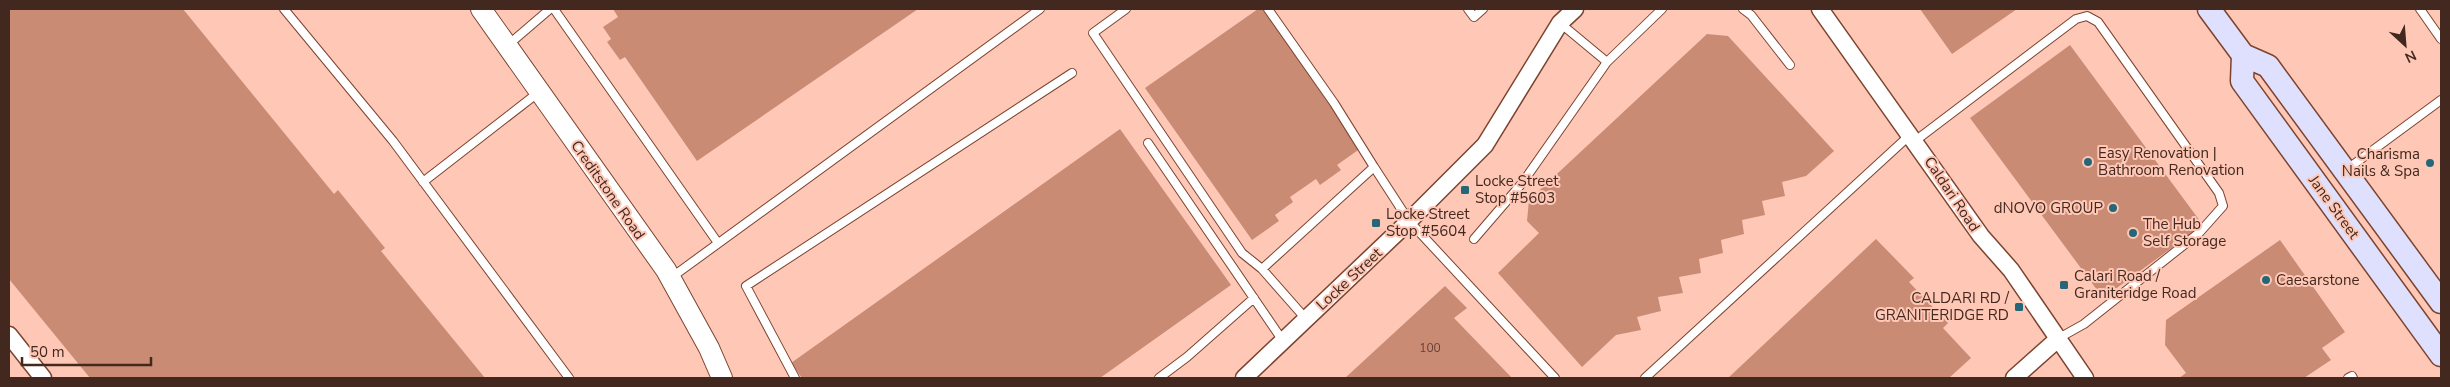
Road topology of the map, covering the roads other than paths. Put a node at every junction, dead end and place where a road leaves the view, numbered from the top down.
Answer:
1 (284, 9) edge
2 (481, 9) edge
3 (552, 9) edge
4 (1040, 9) edge
5 (1126, 9) edge
6 (1268, 9) edge
7 (1468, 9) edge
8 (1483, 9) edge
9 (1575, 9) edge
10 (1662, 9) edge
11 (1743, 9) edge
12 (1820, 9) edge
13 (2209, 9) edge
14 (2420, 9) edge
15 (1560, 23) junction
16 (2441, 39) edge
17 (507, 46) junction
18 (2243, 55) junction
19 (1607, 62) junction
20 (1790, 65) dead end
21 (1072, 73) dead end
22 (539, 92) junction
23 (2441, 100) edge
24 (1913, 137) junction
25 (1148, 143) dead end
26 (1374, 167) junction
27 (2345, 170) junction
28 (423, 182) junction
29 (1410, 221) junction
30 (1474, 239) dead end
31 (718, 243) junction
32 (1262, 269) junction
33 (670, 278) junction
34 (1254, 298) junction
35 (2441, 302) edge
36 (1306, 319) junction
37 (9, 335) edge
38 (2058, 338) junction
39 (1283, 341) junction
40 (2441, 355) edge
41 (43, 378) edge
42 (568, 378) edge
43 (722, 378) edge
44 (795, 378) edge
45 (1159, 378) edge
46 (1244, 378) edge
47 (1556, 378) edge
48 (1645, 378) edge
49 (2014, 378) edge
50 (2085, 378) edge
51 (2348, 378) edge
52 (2353, 378) edge

1 - 28 lane
2 - 17 street, Creditstone Road
3 - 17 lane
3 - 31 lane
4 - 31 lane
5 - 32 lane
6 - 26 lane
7 - 8 lane
9 - 15 street, Locke Street
10 - 19 lane
11 - 20 lane
12 - 24 street, Caldari Road
13 - 18 main road, Jane Street
14 - 16 lane
15 - 19 lane
15 - 29 street, Locke Street
17 - 22 street, Creditstone Road
18 - 27 main road, Jane Street
18 - 40 main road, Jane Street
19 - 30 lane
21 - 44 lane
22 - 28 lane
22 - 33 street, Creditstone Road
23 - 27 lane
24 - 38 street, Caldari Road
24 - 38 lane
24 - 48 lane
25 - 34 lane
26 - 29 lane
26 - 32 lane
27 - 35 main road, Jane Street
28 - 42 lane
29 - 36 street, Locke Street
29 - 47 lane
31 - 33 lane
32 - 36 lane
33 - 43 street, Creditstone Road
34 - 39 lane
34 - 45 lane
36 - 39 street, Locke Street
37 - 41 street
38 - 49 street
38 - 50 street, Caldari Road
39 - 46 street, Locke Street
51 - 52 lane

